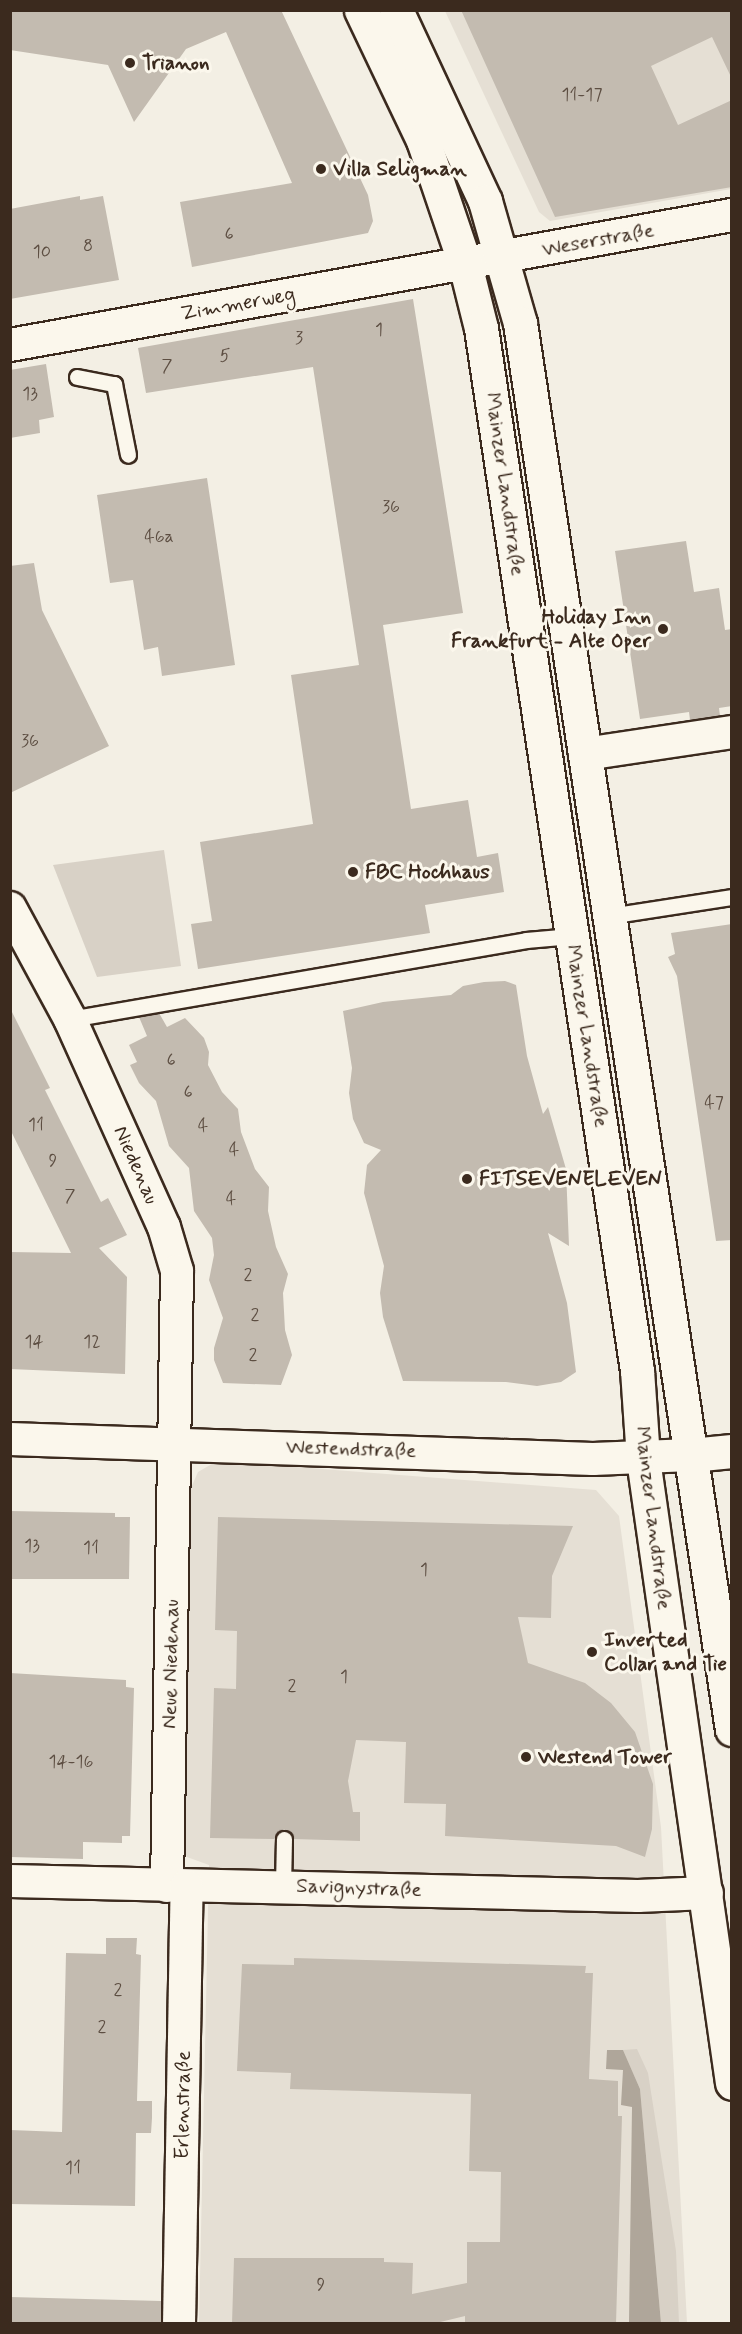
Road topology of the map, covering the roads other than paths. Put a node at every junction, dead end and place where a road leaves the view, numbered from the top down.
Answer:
1 (361, 10) edge
2 (396, 10) edge
3 (732, 215) edge
4 (501, 258) junction
5 (465, 264) junction
6 (10, 345) edge
7 (77, 376) dead end
8 (128, 455) dead end
9 (732, 732) edge
10 (585, 754) junction
11 (732, 897) edge
12 (10, 908) edge
13 (609, 916) junction
14 (572, 936) junction
15 (70, 1018) junction
16 (10, 1439) edge
17 (175, 1443) junction
18 (732, 1450) edge
19 (691, 1455) junction
20 (643, 1459) junction
21 (732, 1729) edge
22 (284, 1839) dead end
23 (10, 1881) edge
24 (177, 1886) junction
25 (284, 1886) junction
26 (707, 1893) junction
27 (732, 2083) edge
28 (179, 2324) edge

1 - 5 main road, Mainzer Landstraße
2 - 4 main road, Mainzer Landstraße
3 - 4 street, Weserstraße
4 - 5 street, Weserstraße
4 - 10 main road, Mainzer Landstraße
5 - 6 street, Zimmerweg
5 - 14 main road, Mainzer Landstraße
7 - 8 lane
9 - 10 street
10 - 13 main road, Mainzer Landstraße
11 - 13 lane
12 - 15 street, Niedenau
13 - 19 main road, Mainzer Landstraße
14 - 15 lane
14 - 20 main road, Mainzer Landstraße
15 - 17 street, Niedenau
16 - 17 street, Westendstraße
17 - 20 street, Westendstraße
17 - 24 street, Neue Niedenau
18 - 19 main road
19 - 20 street, Westendstraße
19 - 21 main road, Mainzer Landstraße
20 - 26 main road, Mainzer Landstraße
22 - 25 lane
23 - 24 street, Savignystraße
24 - 25 street, Savignystraße
24 - 28 street, Erlenstraße
25 - 26 street, Savignystraße
26 - 27 main road, Mainzer Landstraße

